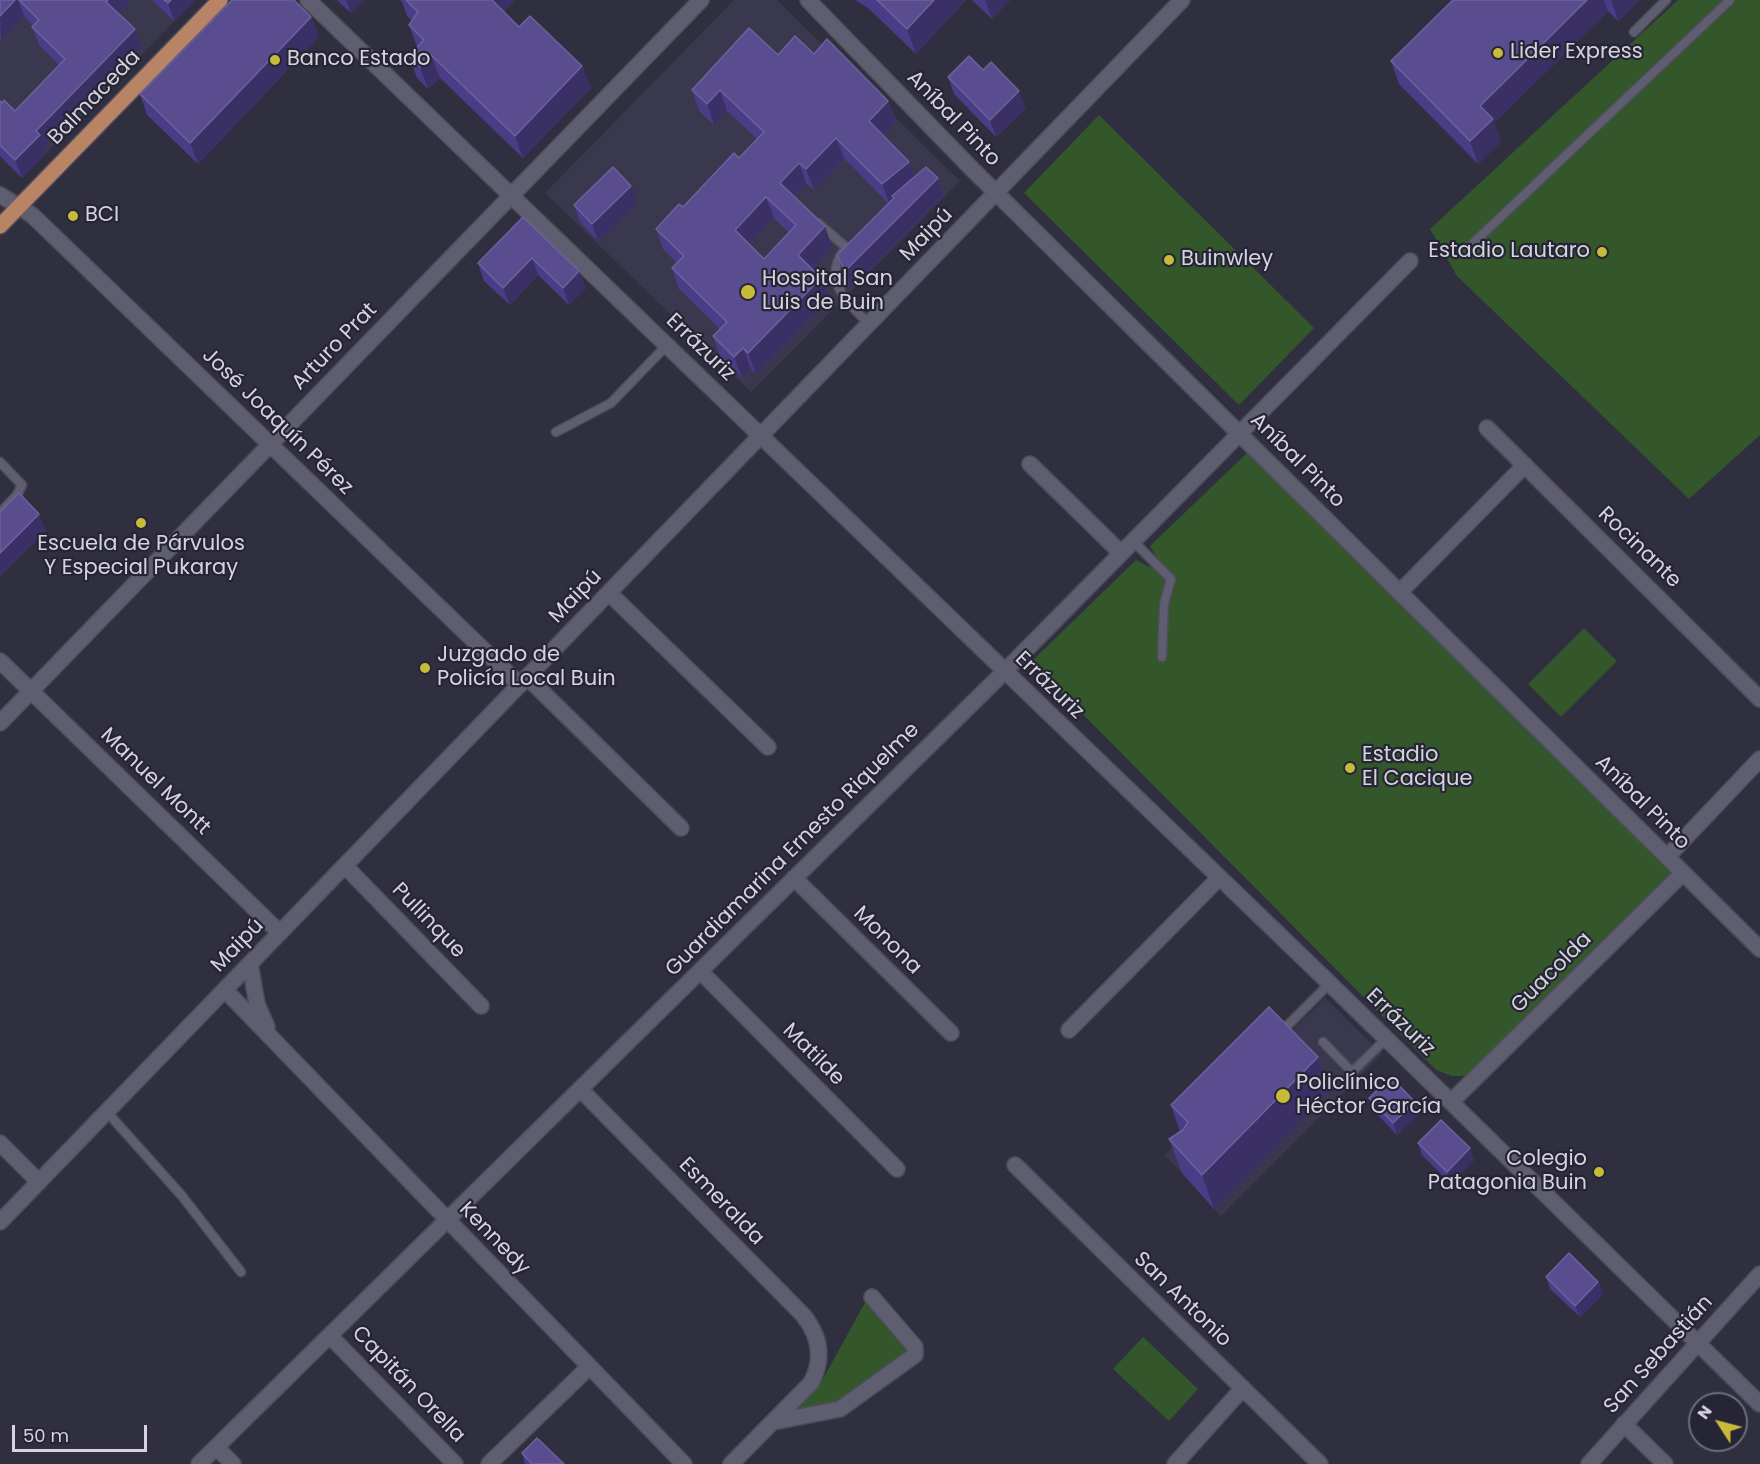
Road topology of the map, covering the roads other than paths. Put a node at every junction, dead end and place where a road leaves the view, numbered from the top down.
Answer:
1 (220, 0) edge
2 (308, 0) edge
3 (701, 0) edge
4 (808, 0) edge
5 (1182, 0) edge
6 (1666, 0) edge
7 (1730, 0) edge
8 (1634, 32) dead end
9 (997, 193) junction
10 (510, 194) junction
11 (0, 195) edge
12 (19, 207) junction
13 (814, 220) edge
14 (0, 226) edge
15 (1468, 247) dead end
16 (1410, 261) dead end
17 (869, 324) junction
18 (667, 345) junction
19 (1487, 428) dead end
20 (556, 432) dead end
21 (1239, 433) junction
22 (761, 436) junction
23 (271, 445) junction
24 (0, 462) edge
25 (1030, 464) dead end
26 (1525, 465) junction
27 (0, 513) edge
28 (1133, 541) junction
29 (1121, 553) junction
30 (609, 592) junction
31 (1400, 592) junction
32 (1161, 657) dead end
33 (0, 662) edge
34 (1004, 672) junction
35 (524, 681) junction
36 (31, 692) junction
37 (1760, 699) edge
38 (0, 723) edge
39 (768, 747) dead end
40 (1760, 759) edge
41 (681, 828) dead end
42 (1667, 857) junction
43 (345, 866) junction
44 (1683, 873) junction
45 (794, 878) junction
46 (1220, 878) junction
47 (280, 933) junction
48 (1760, 949) edge
49 (250, 964) junction
50 (700, 971) junction
51 (1329, 983) junction
52 (225, 990) junction
53 (481, 1006) dead end
54 (1069, 1030) dead end
55 (951, 1033) dead end
56 (1386, 1039) junction
57 (1272, 1040) edge
58 (276, 1042) junction
59 (1323, 1042) dead end
60 (580, 1089) junction
61 (1451, 1102) junction
62 (107, 1112) junction
63 (0, 1143) edge
64 (1015, 1165) dead end
65 (897, 1168) dead end
66 (39, 1182) junction
67 (447, 1221) junction
68 (0, 1222) edge
69 (241, 1272) dead end
70 (1760, 1274) edge
71 (872, 1297) dead end
72 (330, 1336) junction
73 (1697, 1343) junction
74 (589, 1367) junction
75 (1243, 1388) junction
76 (1760, 1404) edge
77 (773, 1422) junction
78 (1624, 1424) junction
79 (216, 1447) junction
80 (199, 1464) edge
81 (233, 1464) edge
82 (455, 1464) edge
83 (489, 1464) edge
84 (684, 1464) edge
85 (731, 1464) edge
86 (1175, 1464) edge
87 (1320, 1464) edge
88 (1589, 1464) edge
89 (1665, 1464) edge

1 - 12 main road, Balmaceda
2 - 10 street, Errázuriz
3 - 10 street, Arturo Prat
4 - 9 street, Aníbal Pinto
5 - 9 street, Maipú
6 - 8 lane
7 - 15 lane
9 - 17 street, Maipú
9 - 21 street, Aníbal Pinto
10 - 18 street, Errázuriz
10 - 23 street, Arturo Prat
11 - 12 street, José Joaquín Pérez
12 - 14 main road, Balmaceda
12 - 23 street, José Joaquín Pérez
13 - 17 lane
16 - 21 street, Guardiamarina Ernesto Riquelme
17 - 22 street, Maipú
18 - 20 lane
18 - 22 street, Errázuriz
19 - 26 street, Rocinante
21 - 28 street, Guardiamarina Ernesto Riquelme
21 - 31 street, Aníbal Pinto
22 - 30 street, Maipú
22 - 34 street, Errázuriz
23 - 35 street, José Joaquín Pérez
23 - 36 street, Arturo Prat
24 - 27 lane
25 - 29 street
26 - 31 street
26 - 37 street, Rocinante
28 - 29 street, Guardiamarina Ernesto Riquelme
28 - 32 lane
29 - 34 street, Guardiamarina Ernesto Riquelme
30 - 35 street, Maipú
30 - 39 street
31 - 42 street, Aníbal Pinto
33 - 36 street, Manuel Montt
34 - 45 street, Guardiamarina Ernesto Riquelme
34 - 46 street, Errázuriz
35 - 41 street, José Joaquín Pérez
35 - 43 street, Maipú
36 - 38 street, Arturo Prat
36 - 47 street, Manuel Montt
40 - 42 street
42 - 44 street, Aníbal Pinto
43 - 47 street, Maipú
43 - 53 street, Pullinque
44 - 48 street, Aníbal Pinto
44 - 61 street, Guacolda
45 - 50 street, Guardiamarina Ernesto Riquelme
45 - 55 street, Monona
46 - 51 street, Errázuriz
46 - 54 street
47 - 49 street, Maipú
49 - 52 street, Maipú
49 - 58 street, Kennedy
50 - 60 street, Guardiamarina Ernesto Riquelme
50 - 65 street, Matilde
51 - 56 street, Errázuriz
51 - 57 lane
52 - 58 street, Kennedy
52 - 62 street, Maipú
56 - 59 lane
56 - 61 street, Errázuriz
58 - 67 street, Kennedy
60 - 67 street, Guardiamarina Ernesto Riquelme
60 - 77 street, Esmeralda
61 - 73 street, Errázuriz
62 - 66 street, Maipú
62 - 69 lane
63 - 66 street
64 - 75 street, San Antonio
66 - 68 street, Maipú
67 - 72 street, Guardiamarina Ernesto Riquelme
67 - 74 street, Kennedy
70 - 73 street, San Sebastián
71 - 77 street
72 - 79 street, Guardiamarina Ernesto Riquelme
72 - 82 street, Capitán Orella
73 - 76 street, Errázuriz
73 - 78 street, San Sebastián
74 - 83 street
74 - 84 street, Kennedy
75 - 86 street
75 - 87 street, San Antonio
77 - 85 street
78 - 88 street, San Sebastián
78 - 89 street
79 - 80 street, Guardiamarina Ernesto Riquelme
79 - 81 street

